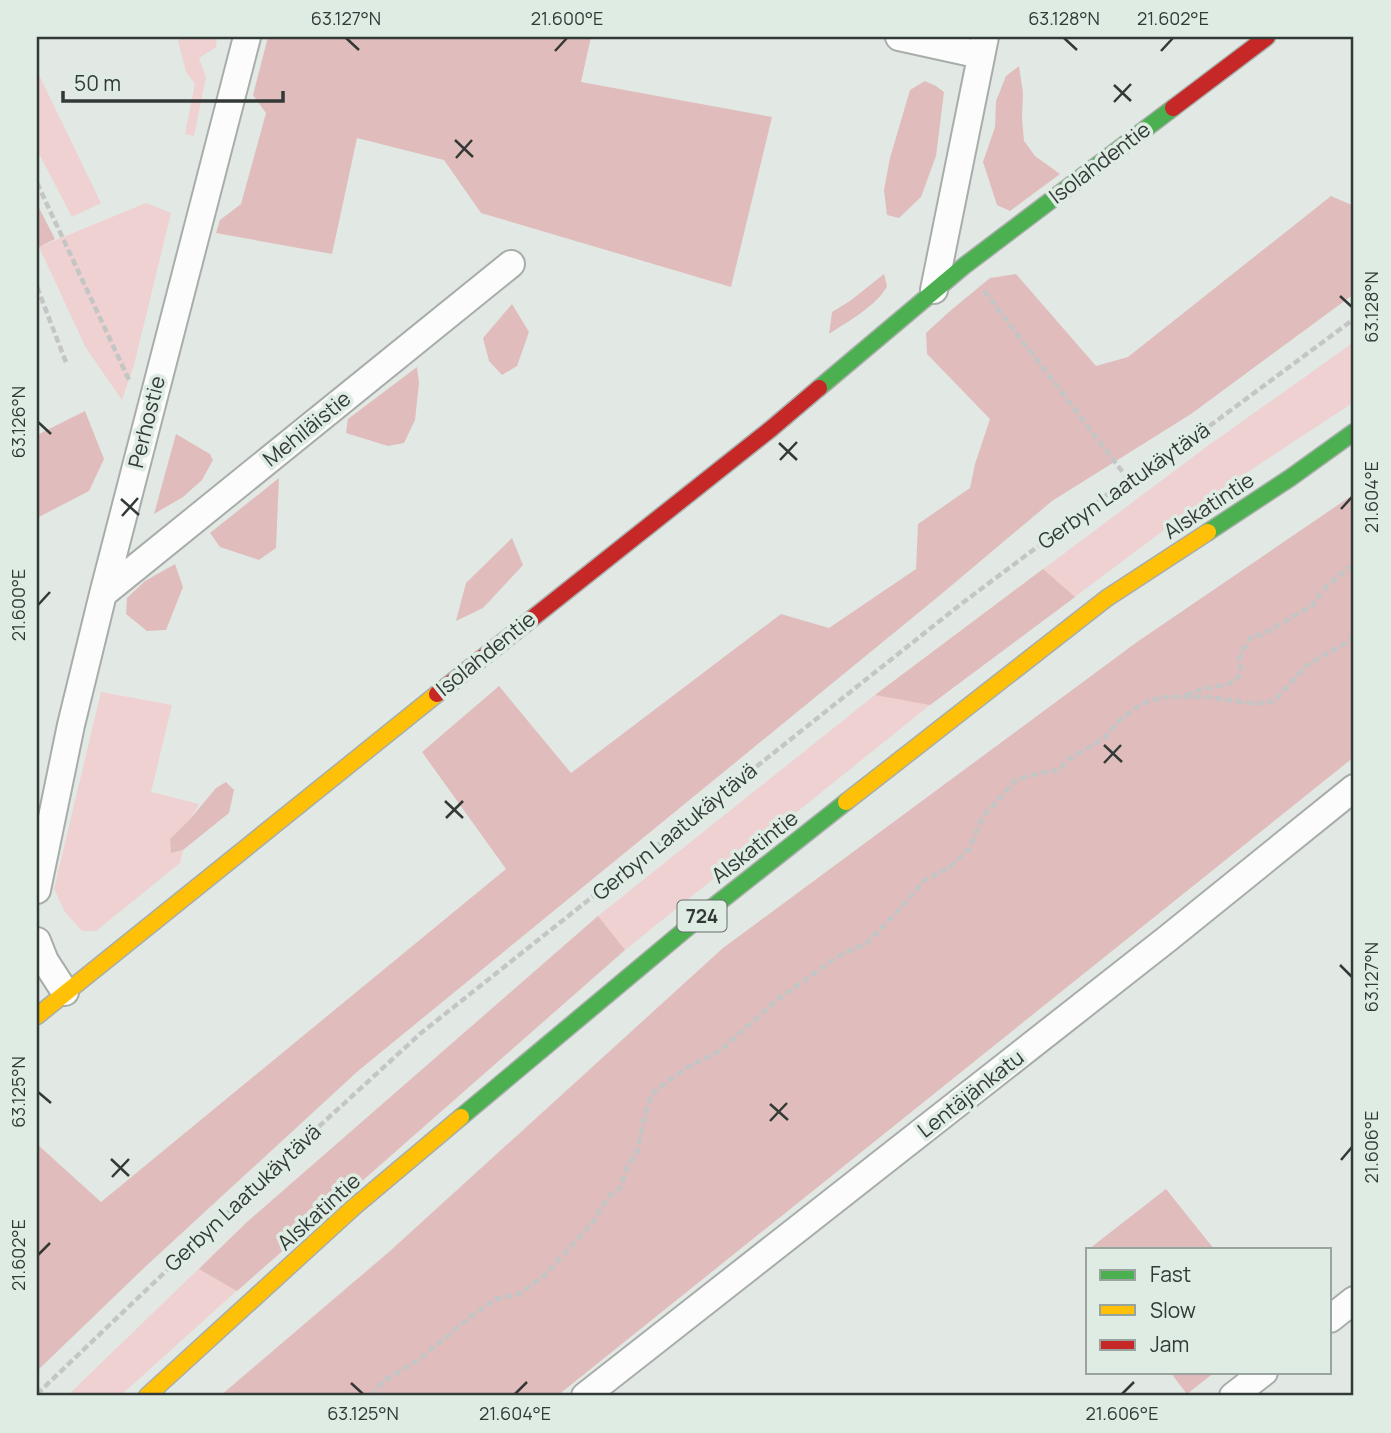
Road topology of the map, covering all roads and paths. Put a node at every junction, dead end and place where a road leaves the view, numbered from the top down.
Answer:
1 (247, 37) edge
2 (899, 37) edge
3 (1268, 37) edge
4 (983, 46) edge
5 (37, 183) edge
6 (511, 264) dead end
7 (964, 266) junction
8 (37, 287) edge
9 (934, 290) junction
10 (1354, 319) edge
11 (66, 365) dead end
12 (151, 407) junction
13 (1354, 432) edge
14 (1354, 442) edge
15 (1290, 478) junction
16 (1128, 479) junction
17 (1354, 569) edge
18 (103, 594) junction
19 (1354, 637) edge
20 (1182, 696) junction
21 (1354, 788) edge
22 (37, 891) edge
23 (37, 940) edge
24 (65, 992) junction
25 (37, 1016) edge
26 (1354, 1300) edge
27 (1332, 1317) edge
28 (1261, 1374) edge
29 (37, 1394) edge
30 (147, 1396) edge
31 (372, 1396) edge
32 (585, 1396) edge
33 (1233, 1396) edge

1 - 12 street, Perhostie
2 - 4 street
3 - 7 main road, Isolahdentie
4 - 9 street
5 - 12 path
6 - 18 street, Mehiläistie
7 - 9 main road, Isolahdentie
7 - 16 path
8 - 11 path
9 - 24 main road, Isolahdentie
10 - 16 path, Gerbyn Laatukäytävä
12 - 18 street, Perhostie
13 - 15 main road, Alskatintie / 724
14 - 15 main road, Alskatintie / 724
15 - 30 main road, Alskatintie / 724
16 - 29 path, Gerbyn Laatukäytävä
17 - 20 path
18 - 22 street, Perhostie
19 - 20 path
20 - 31 path
21 - 32 street, Lentäjänkatu
23 - 24 street
24 - 25 main road, Isolahdentie
26 - 27 street
28 - 33 street

